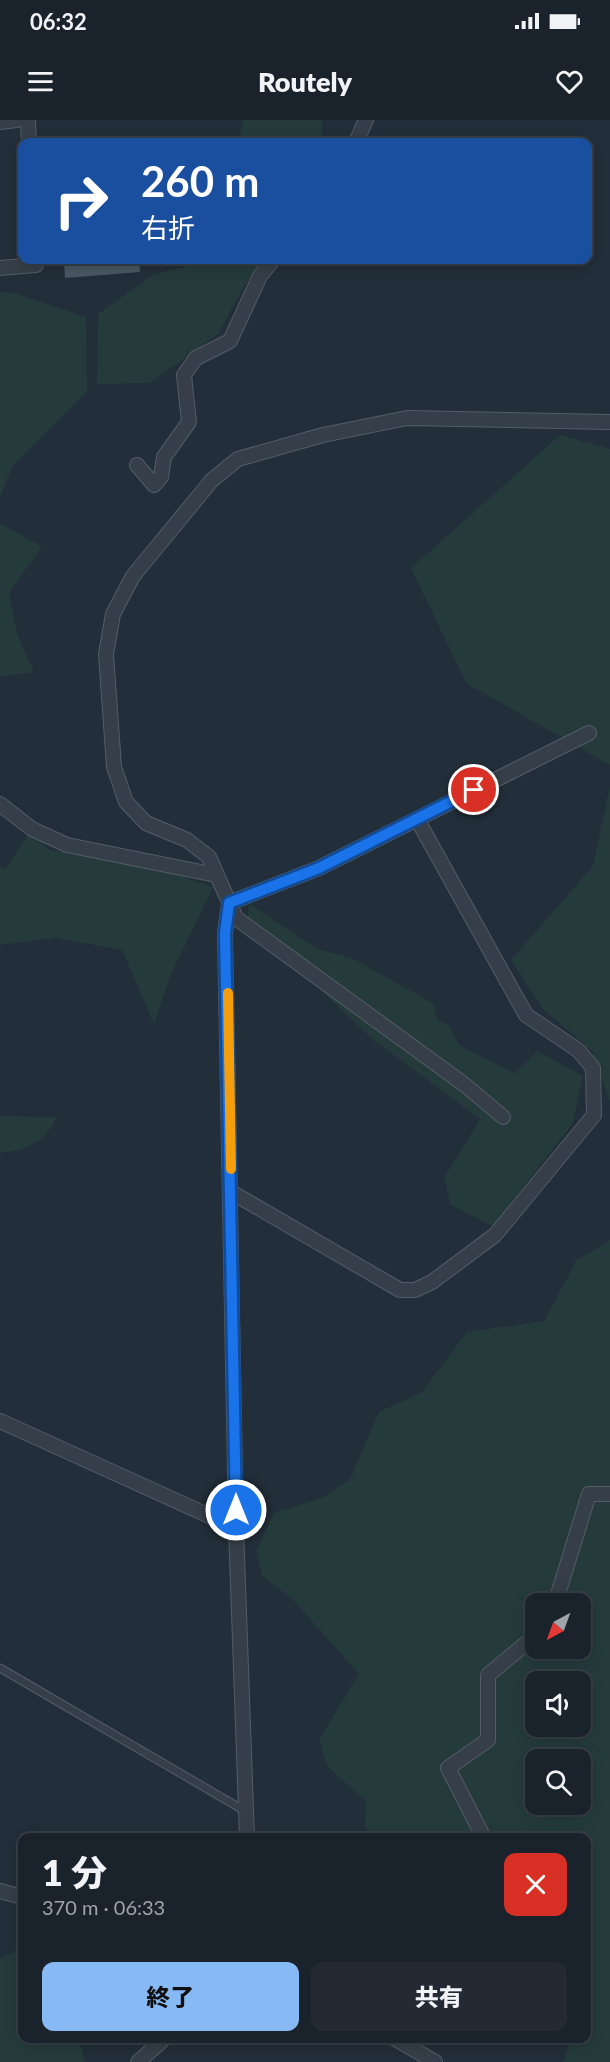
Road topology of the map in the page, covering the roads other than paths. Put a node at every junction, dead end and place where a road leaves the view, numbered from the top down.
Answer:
1 (17, 120) edge
2 (28, 120) edge
3 (366, 120) edge
4 (0, 122) edge
5 (29, 138) edge
6 (358, 138) edge
7 (36, 264) edge
8 (270, 264) edge
9 (0, 268) edge
10 (610, 422) edge
11 (137, 465) dead end
12 (589, 733) dead end
13 (0, 804) edge
14 (417, 819) junction
15 (216, 874) junction
16 (229, 903) junction
17 (503, 1117) dead end
18 (231, 1192) junction
19 (0, 1421) edge
20 (610, 1494) edge
21 (236, 1528) junction
22 (558, 1593) edge
23 (525, 1644) edge
24 (0, 1668) edge
25 (247, 1813) junction
26 (248, 1833) edge
27 (481, 1833) edge
28 (0, 1891) edge
29 (18, 1896) edge
30 (159, 2043) edge
31 (403, 2043) edge
32 (138, 2062) edge
33 (435, 2062) edge

1 - 4 street
2 - 5 street
3 - 6 street
7 - 9 street
8 - 11 street
10 - 15 street
12 - 14 street
13 - 15 street
14 - 16 street
14 - 18 street
15 - 16 street
16 - 17 street
16 - 18 street
18 - 21 street
19 - 21 street
20 - 22 street
21 - 25 street
23 - 27 street
24 - 25 lane
25 - 26 street
28 - 29 street
30 - 32 street
31 - 33 street

